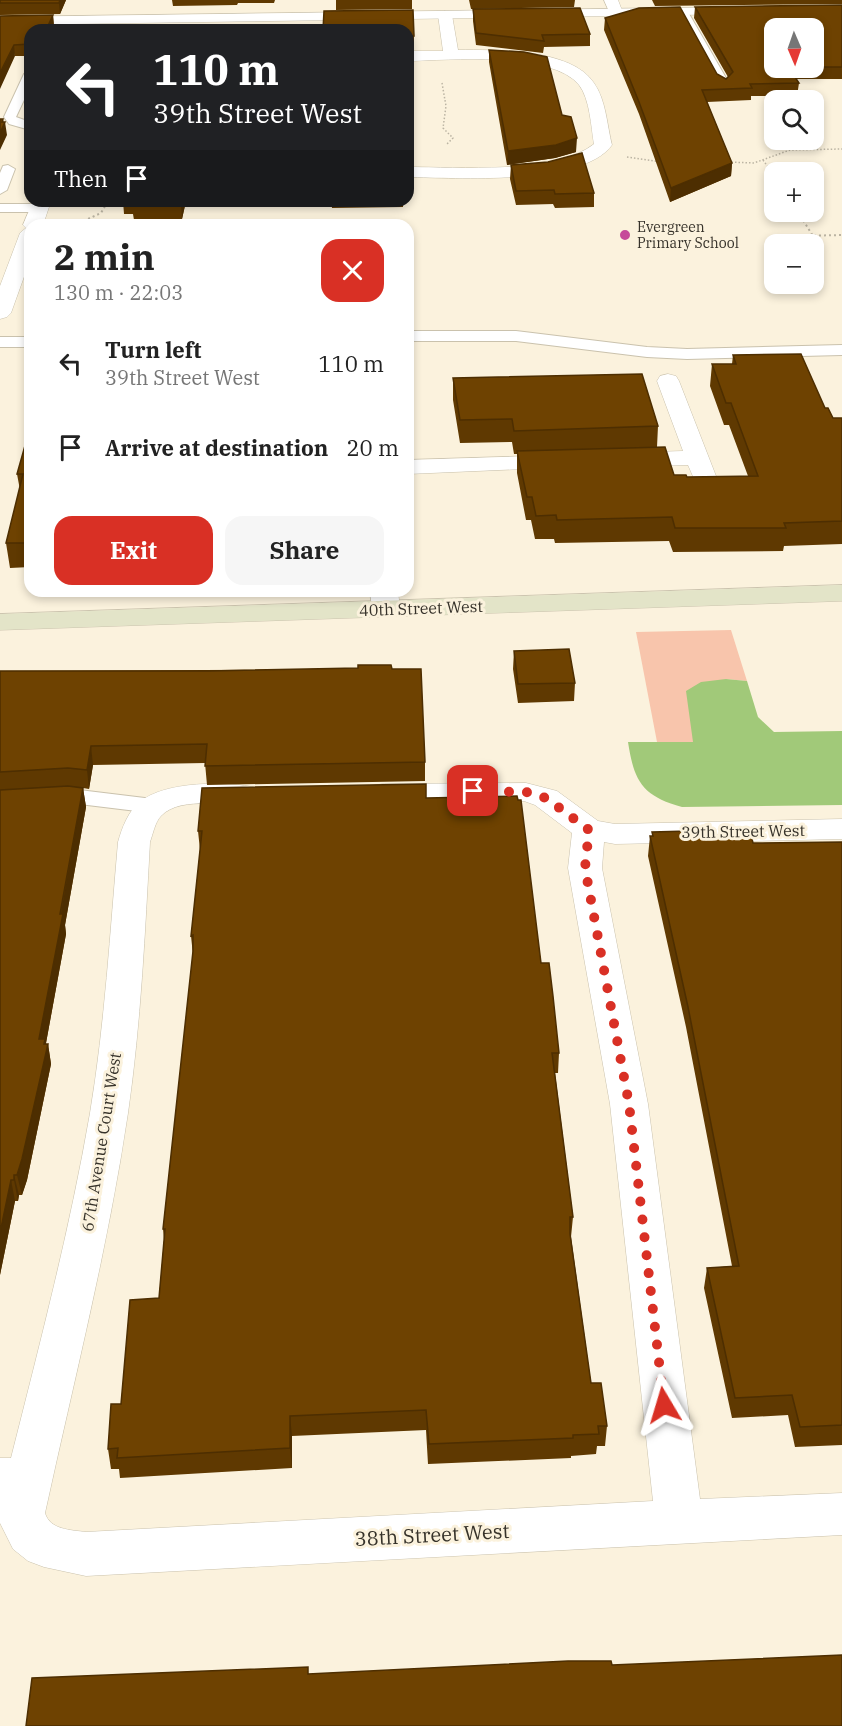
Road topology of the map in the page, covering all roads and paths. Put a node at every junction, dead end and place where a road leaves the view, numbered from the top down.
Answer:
1 (613, 6) edge
2 (751, 11) edge
3 (683, 12) junction
4 (445, 15) junction
5 (110, 19) edge
6 (0, 21) edge
7 (414, 56) edge
8 (451, 56) junction
9 (440, 79) dead end
10 (724, 85) edge
11 (24, 87) edge
12 (24, 124) edge
13 (443, 146) dead end
14 (842, 149) edge
15 (598, 151) junction
16 (763, 160) joint
17 (663, 162) edge
18 (720, 162) edge
19 (8, 169) dead end
20 (414, 172) edge
21 (0, 190) edge
22 (104, 207) edge
23 (0, 208) edge
24 (38, 211) edge
25 (88, 219) edge
26 (824, 236) edge
27 (842, 236) edge
28 (24, 249) edge
29 (0, 312) edge
30 (414, 336) edge
31 (0, 342) edge
32 (24, 342) edge
33 (842, 350) edge
34 (668, 381) dead end
35 (696, 458) junction
36 (414, 467) edge
37 (707, 483) edge
38 (842, 593) edge
39 (385, 600) edge
40 (0, 622) edge
41 (354, 793) edge
42 (271, 795) edge
43 (0, 800) edge
44 (153, 806) junction
45 (842, 829) edge
46 (589, 830) junction
47 (15, 1478) edge
48 (842, 1514) edge
49 (679, 1521) junction
50 (14, 1532) edge

1 - 3 street
1 - 4 street
2 - 3 street
3 - 10 lane
4 - 5 street
4 - 8 street
5 - 6 street
7 - 8 street
8 - 15 street
9 - 13 path
11 - 12 lane
14 - 16 path
15 - 17 path
15 - 20 street
16 - 18 path
19 - 21 lane
22 - 25 path
23 - 24 lane
26 - 27 path
28 - 29 street
30 - 33 lane
31 - 32 lane
34 - 35 street
35 - 36 street
35 - 37 street
38 - 39 main road, 40th Street West
39 - 40 main road, 40th Street West
41 - 46 street, 39th Street West
42 - 44 street
43 - 44 lane
44 - 47 street, 67th Avenue Court West
45 - 46 street, 39th Street West
46 - 49 street
47 - 50 street, 38th Street West
48 - 49 street, 38th Street West
49 - 50 street, 38th Street West

